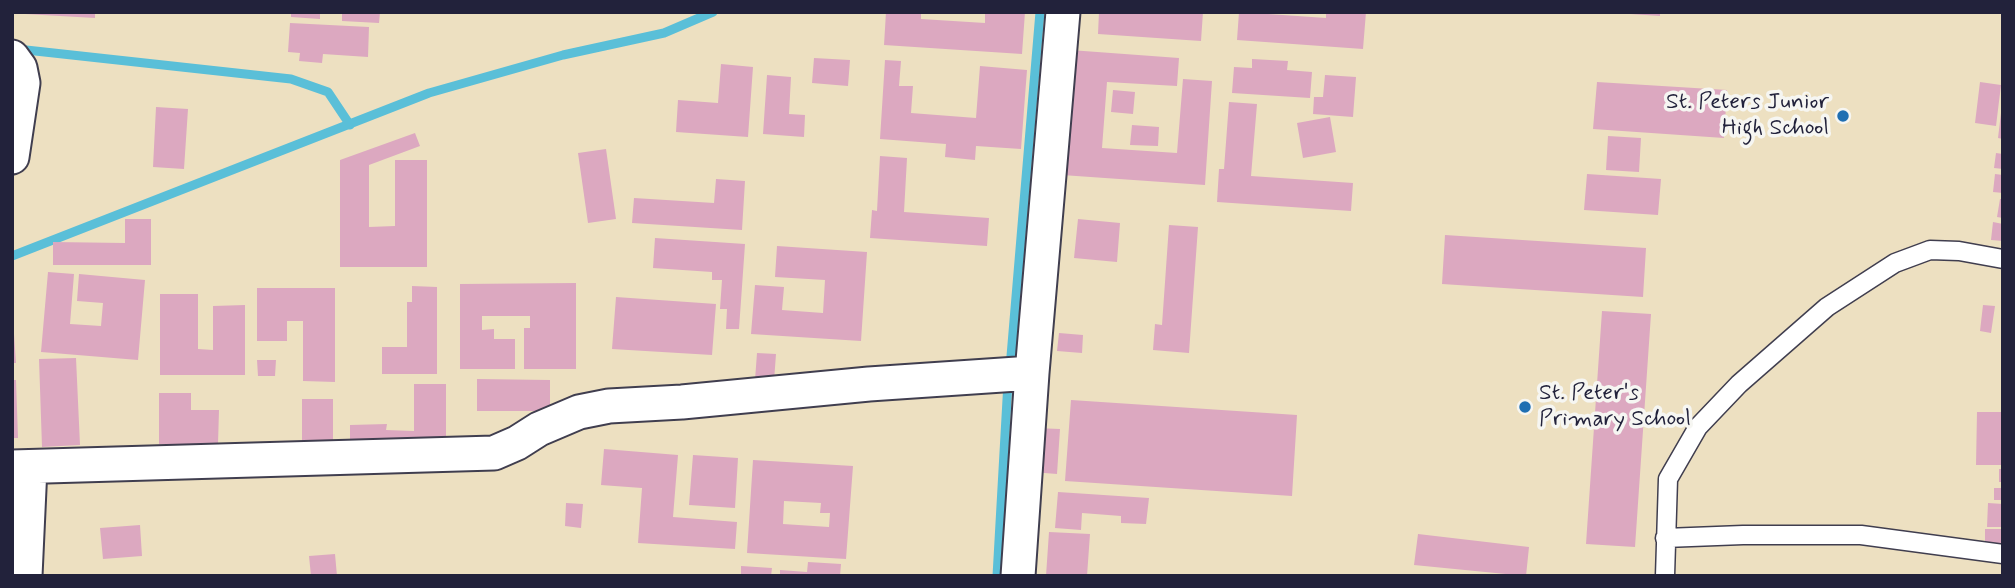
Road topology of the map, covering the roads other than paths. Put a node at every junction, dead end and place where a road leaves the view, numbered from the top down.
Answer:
1 (1063, 12) edge
2 (12, 57) edge
3 (12, 158) edge
4 (2003, 259) edge
5 (1032, 373) junction
6 (21, 467) edge
7 (1665, 538) junction
8 (2003, 554) edge
9 (25, 576) edge
10 (1018, 576) edge
11 (1665, 576) edge

1 - 5 street
2 - 3 street
4 - 7 lane
5 - 6 street
5 - 10 street
6 - 9 street
7 - 8 lane
7 - 11 lane

